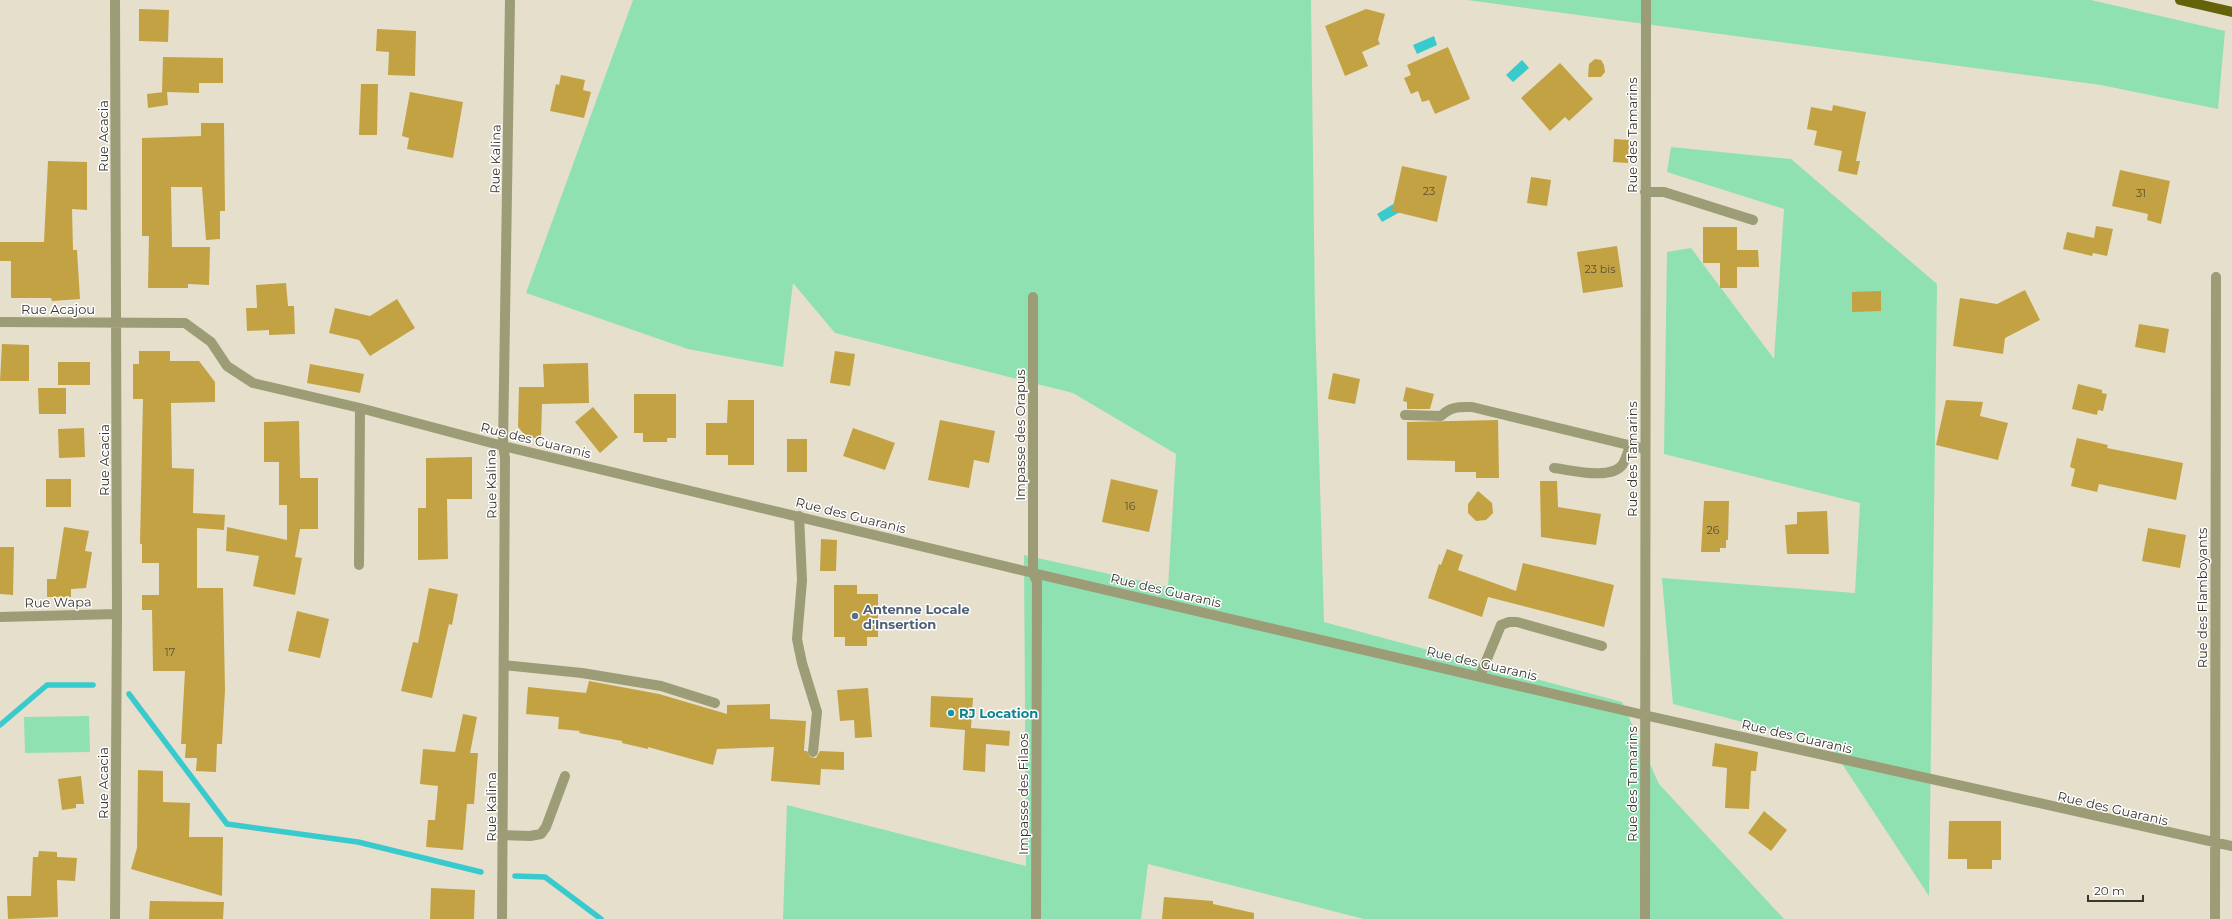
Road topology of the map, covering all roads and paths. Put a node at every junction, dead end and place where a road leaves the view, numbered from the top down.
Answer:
1 (115, 0) edge
2 (510, 0) edge
3 (1646, 0) edge
4 (2180, 0) edge
5 (2232, 12) edge
6 (1645, 192) junction
7 (1753, 220) dead end
8 (2216, 277) dead end
9 (1034, 297) dead end
10 (0, 322) edge
11 (117, 323) junction
12 (360, 408) junction
13 (1406, 415) dead end
14 (503, 446) junction
15 (1630, 446) junction
16 (1645, 450) junction
17 (1554, 468) dead end
18 (799, 516) junction
19 (358, 565) dead end
20 (1034, 573) junction
21 (117, 614) junction
22 (0, 617) edge
23 (1602, 646) dead end
24 (504, 665) junction
25 (1480, 676) junction
26 (715, 702) dead end
27 (1644, 715) junction
28 (813, 752) dead end
29 (565, 776) dead end
30 (504, 835) junction
31 (2215, 844) junction
32 (2232, 846) edge
33 (115, 919) edge
34 (502, 919) edge
35 (1036, 919) edge
36 (1645, 919) edge
37 (2215, 919) edge

1 - 11 street, Rue Acacia
2 - 14 street, Rue Kalina
3 - 6 street, Rue des Tamarins
4 - 5 main road
6 - 7 street
6 - 16 street, Rue des Tamarins
8 - 31 street, Rue des Flamboyants
9 - 20 street, Impasse des Orapus
10 - 11 street, Rue Acajou
11 - 12 street, Rue des Guaranis
11 - 21 street, Rue Acacia
12 - 14 street, Rue des Guaranis
12 - 19 street
13 - 15 street
14 - 18 street, Rue des Guaranis
14 - 24 street, Rue Kalina
15 - 16 street
15 - 17 street
16 - 27 street, Rue des Tamarins
18 - 20 street, Rue des Guaranis
18 - 28 street
20 - 25 street, Rue des Guaranis
20 - 35 street, Impasse des Filaos
21 - 22 street, Rue Wapa
21 - 33 street, Rue Acacia
23 - 25 street
24 - 26 street
24 - 30 street, Rue Kalina
25 - 27 street, Rue des Guaranis
27 - 31 street, Rue des Guaranis
27 - 36 street, Rue des Tamarins
29 - 30 street
30 - 34 street, Rue Kalina
31 - 32 street, Rue des Guaranis
31 - 37 street, Rue des Flamboyants

